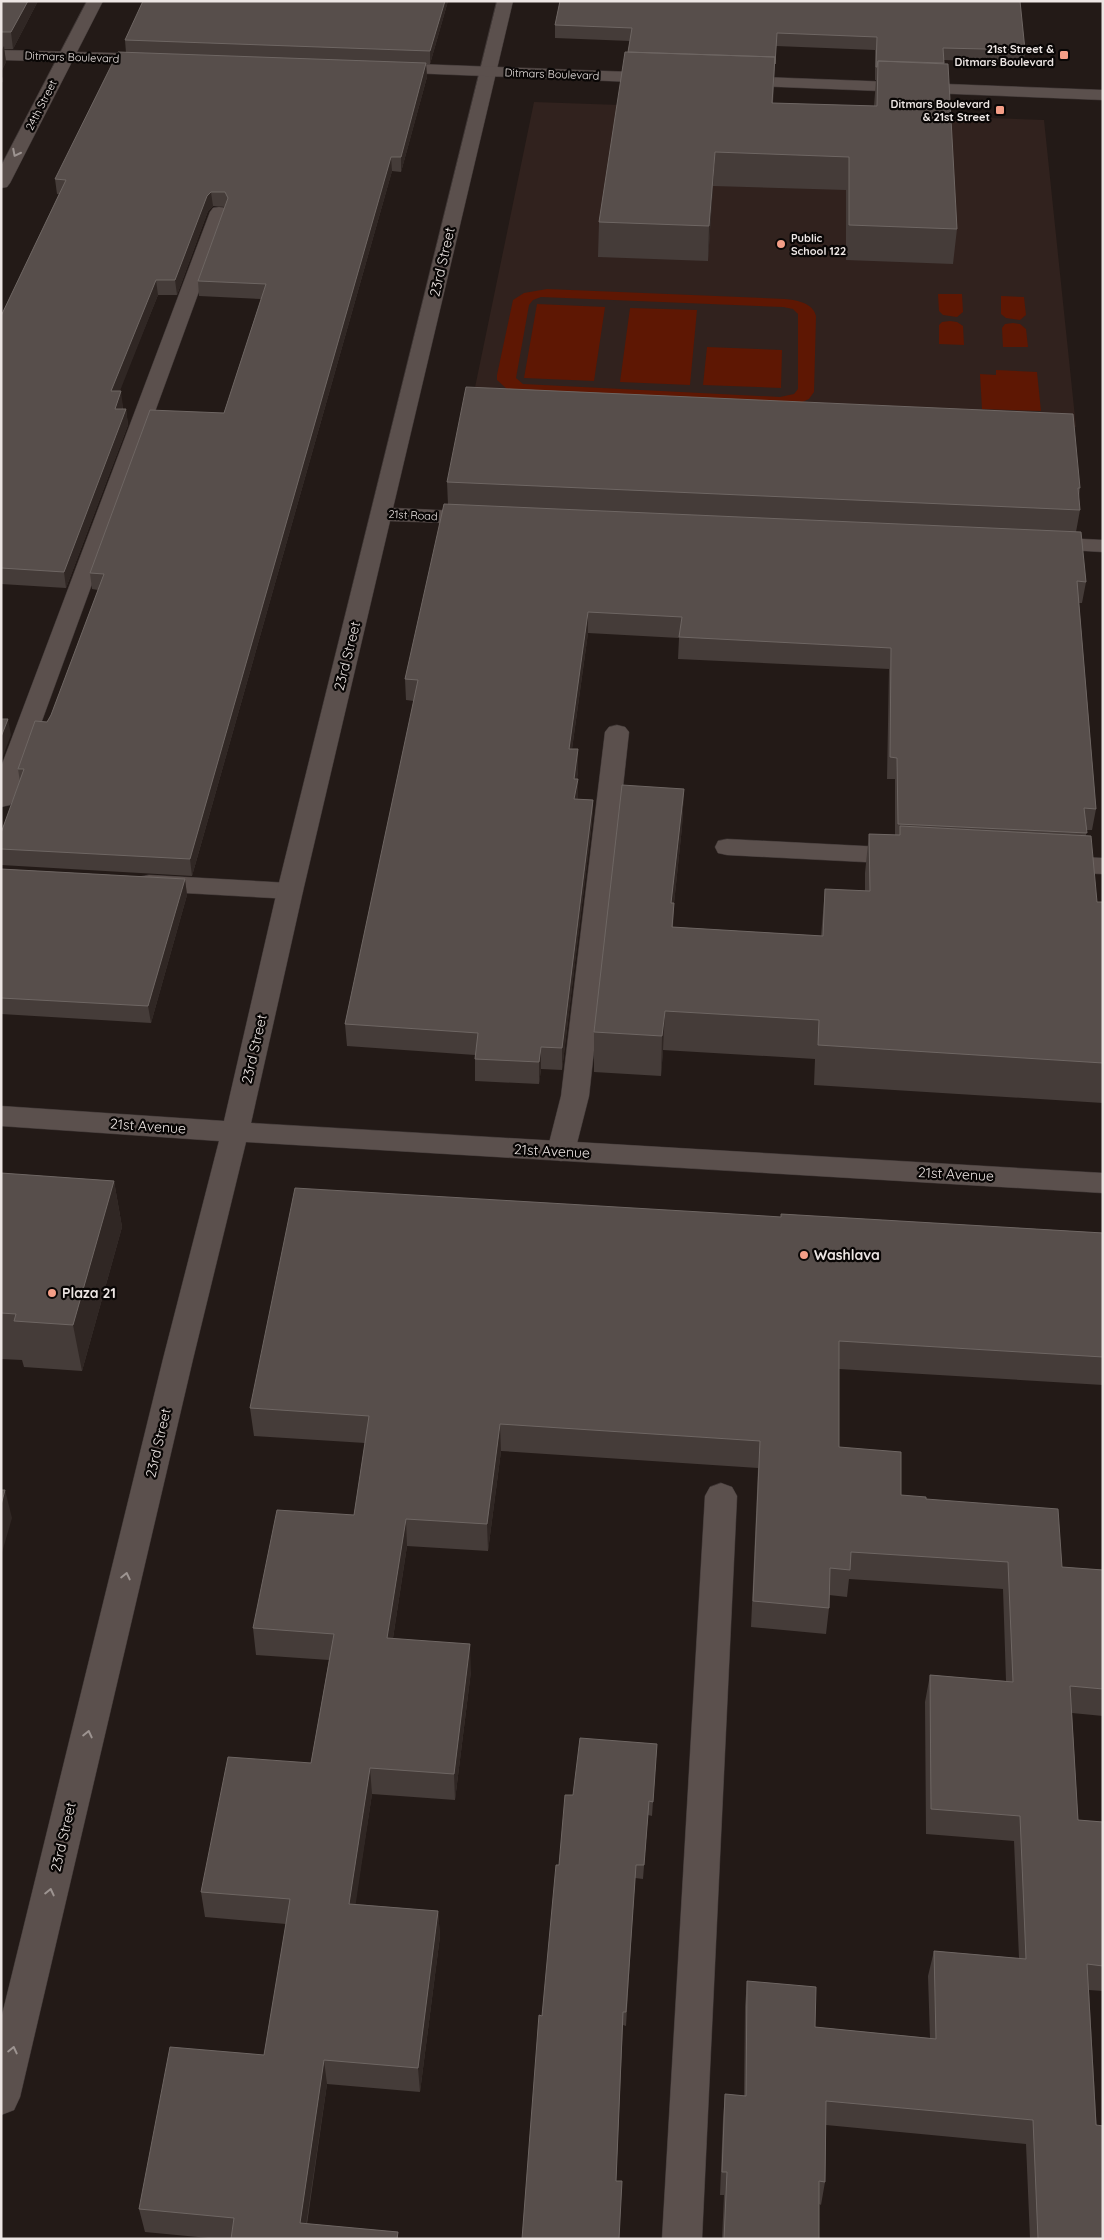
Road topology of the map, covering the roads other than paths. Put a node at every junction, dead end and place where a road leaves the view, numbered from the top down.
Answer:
1 (95, 1) edge
2 (504, 1) edge
3 (1, 55) edge
4 (67, 56) junction
5 (172, 60) edge
6 (377, 68) edge
7 (487, 72) junction
8 (678, 79) edge
9 (718, 81) edge
10 (1103, 95) edge
11 (1, 183) edge
12 (219, 212) dead end
13 (382, 514) junction
14 (497, 519) edge
15 (1023, 542) edge
16 (1103, 546) edge
17 (616, 732) dead end
18 (1, 800) edge
19 (727, 847) dead end
20 (925, 857) edge
21 (1034, 863) edge
22 (1103, 866) edge
23 (127, 882) edge
24 (290, 891) junction
25 (1, 1116) edge
26 (235, 1132) junction
27 (561, 1151) junction
28 (1103, 1183) edge
29 (721, 1496) dead end
30 (1, 2097) edge
31 (682, 2239) edge

1 - 4 street, 24th Street
2 - 7 street, 23rd Street
3 - 4 street, Ditmars Boulevard
4 - 5 street, Ditmars Boulevard
4 -> 11 street, 24th Street
6 - 7 street, Ditmars Boulevard
7 - 8 street, Ditmars Boulevard
7 - 13 street, 23rd Street
9 - 10 street
12 - 18 street
13 - 14 street, 21st Road
13 - 24 street, 23rd Street
15 - 16 street
17 - 27 street
19 - 20 street
21 - 22 street
23 - 24 street
24 - 26 street, 23rd Street
25 - 26 street, 21st Avenue
26 - 27 street, 21st Avenue
30 -> 26 street, 23rd Street
27 - 28 street, 21st Avenue
29 - 31 street

